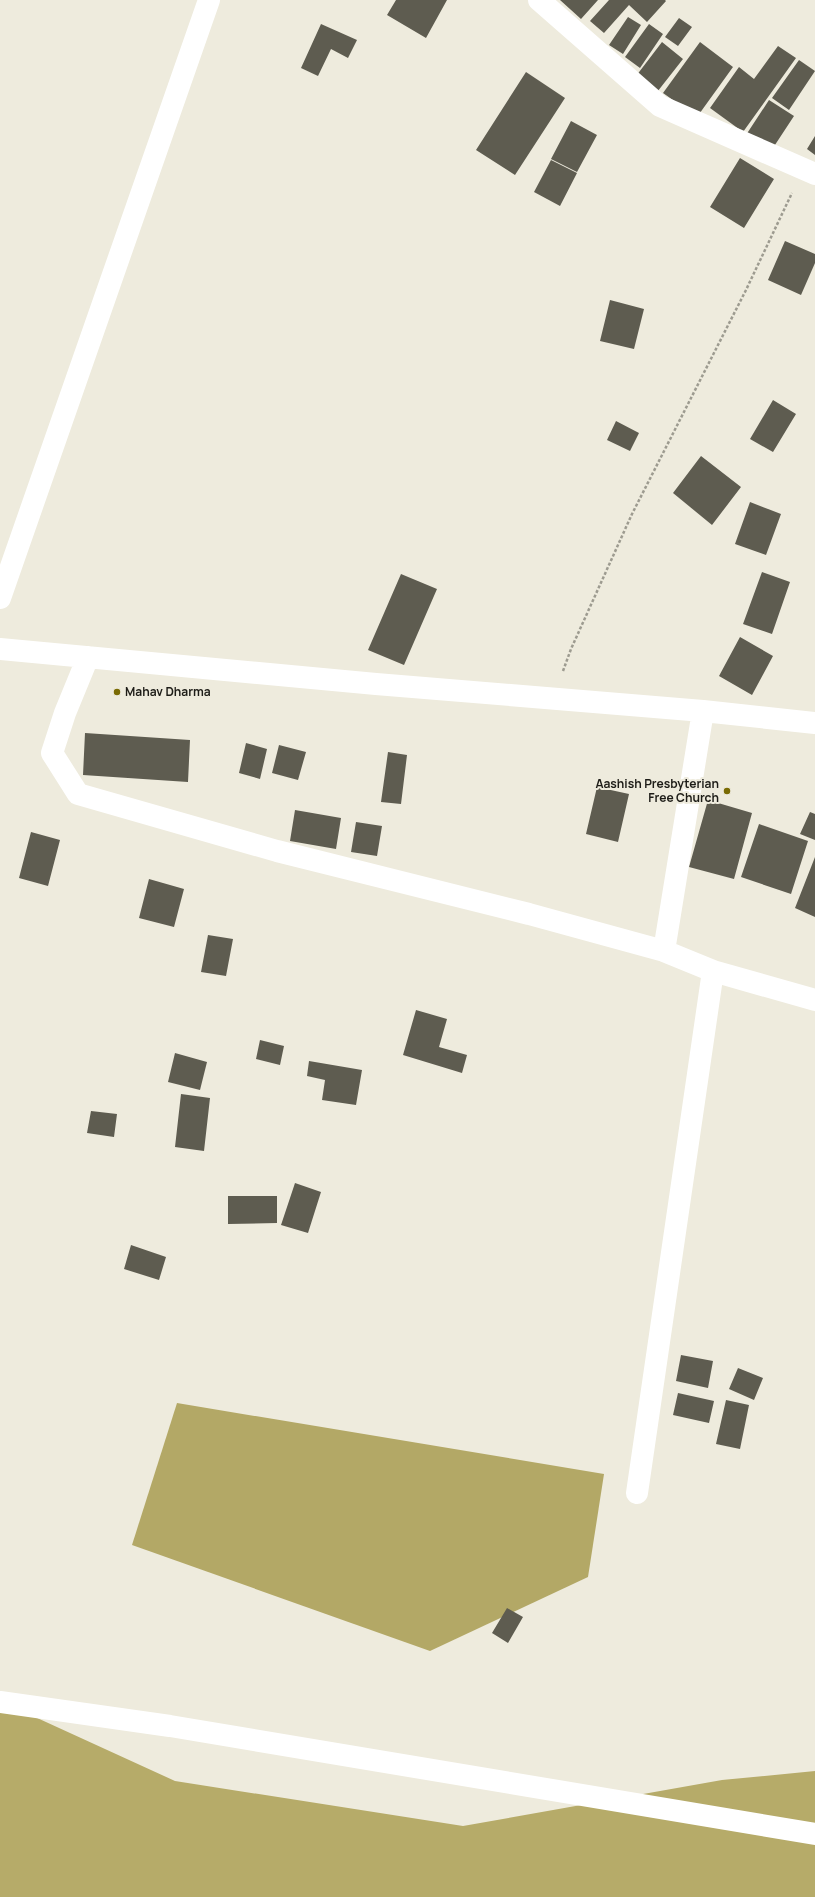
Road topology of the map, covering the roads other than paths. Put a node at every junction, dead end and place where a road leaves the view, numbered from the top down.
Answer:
1 (209, 0) edge
2 (539, 0) edge
3 (810, 172) edge
4 (0, 598) edge
5 (0, 649) edge
6 (88, 657) junction
7 (703, 711) junction
8 (815, 723) edge
9 (664, 951) junction
10 (713, 971) junction
11 (815, 1000) edge
12 (637, 1493) dead end
13 (0, 1702) edge
14 (815, 1834) edge

1 - 4 street
2 - 3 street
5 - 6 street
6 - 7 street
6 - 9 street
7 - 8 street
7 - 9 street
9 - 10 street
10 - 11 street
10 - 12 street
13 - 14 street

